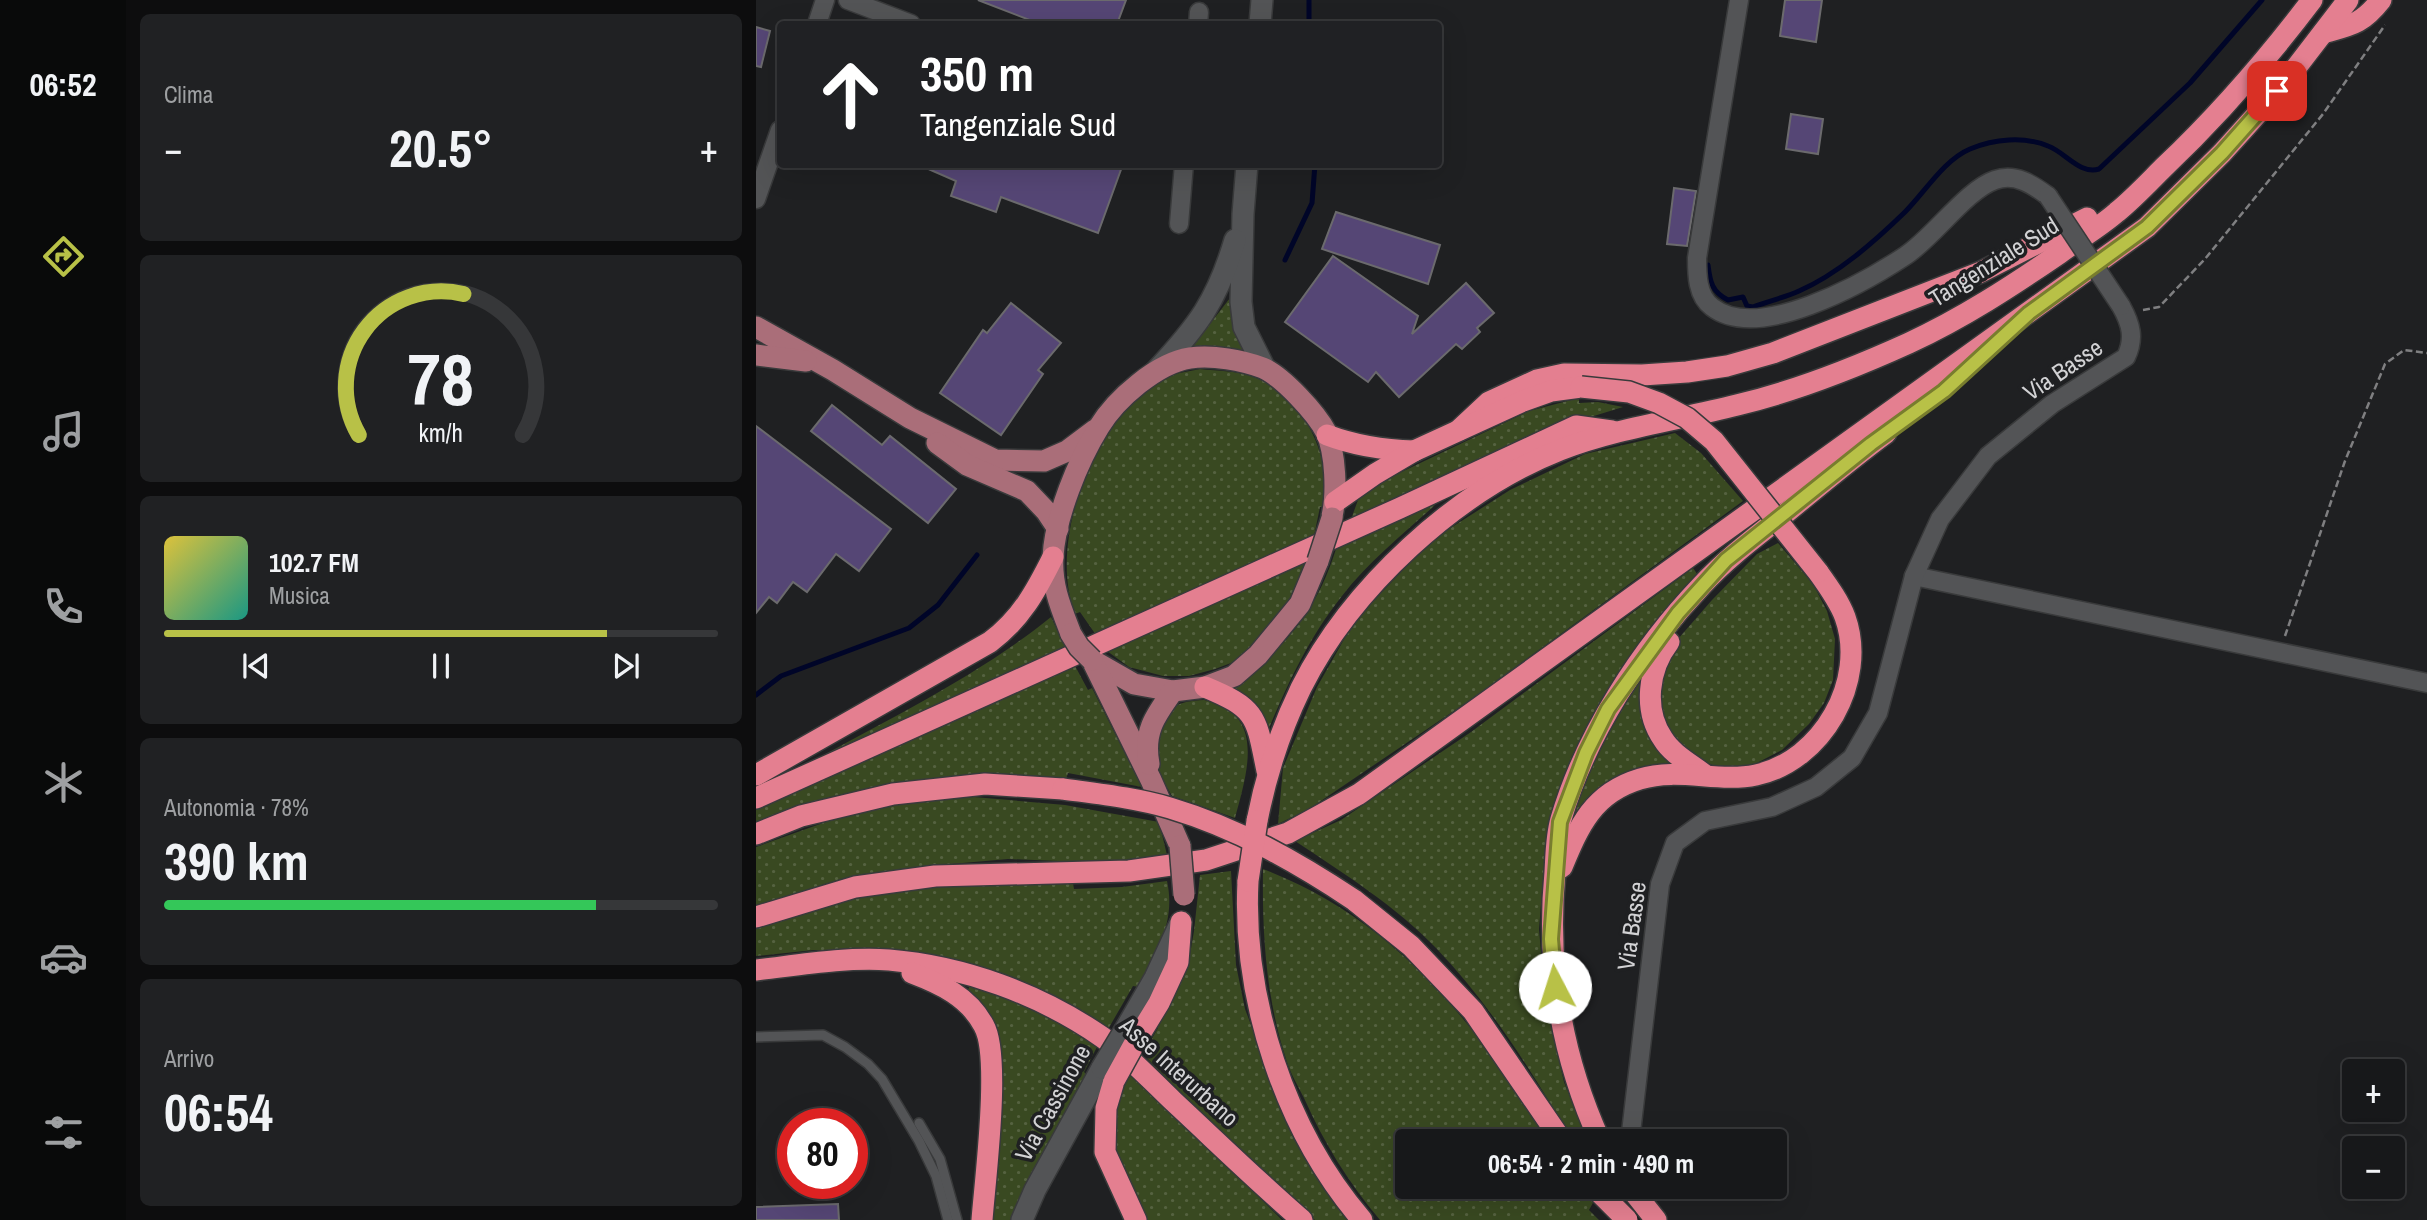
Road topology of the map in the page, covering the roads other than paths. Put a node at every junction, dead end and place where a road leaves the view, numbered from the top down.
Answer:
1 (825, 0) edge
2 (848, 0) edge
3 (1262, 0) edge
4 (1739, 0) edge
5 (2312, 0) edge
6 (2348, 0) edge
7 (2360, 0) edge
8 (2381, 0) edge
9 (818, 21) edge
10 (903, 21) edge
11 (1260, 21) edge
12 (2323, 33) junction
13 (777, 139) edge
14 (1184, 168) edge
15 (1247, 168) edge
16 (756, 199) edge
17 (2116, 213) junction
18 (1243, 214) junction
19 (1179, 224) dead end
20 (2029, 313) junction
21 (756, 327) edge
22 (756, 355) edge
23 (819, 363) junction
24 (1265, 369) junction
25 (1154, 372) junction
26 (910, 418) junction
27 (1099, 426) junction
28 (1459, 430) junction
29 (1618, 432) junction
30 (1327, 435) junction
31 (1414, 451) junction
32 (1333, 510) junction
33 (1058, 529) junction
34 (1762, 532) junction
35 (1053, 557) junction
36 (1914, 576) junction
37 (1092, 660) junction
38 (2427, 683) edge
39 (1205, 687) junction
40 (1173, 691) junction
41 (1267, 772) junction
42 (756, 775) edge
43 (1704, 775) junction
44 (1151, 780) junction
45 (756, 798) edge
46 (756, 834) edge
47 (1253, 845) junction
48 (1553, 888) junction
49 (756, 917) edge
50 (1181, 922) joint
51 (833, 962) junction
52 (756, 970) edge
53 (756, 1037) edge
54 (1108, 1075) junction
55 (919, 1123) dead end
56 (1554, 1129) edge
57 (1595, 1129) edge
58 (1631, 1129) edge
59 (1278, 1199) junction
60 (1606, 1199) edge
61 (1626, 1199) edge
62 (1638, 1199) edge
63 (1650, 1213) edge
64 (948, 1220) edge
65 (957, 1220) edge
66 (982, 1220) edge
67 (1023, 1220) edge
68 (1136, 1220) edge
69 (1295, 1220) edge
70 (1302, 1220) edge
71 (1362, 1220) edge
72 (1624, 1220) edge

1 - 9 street
2 - 10 street
3 - 11 main road
4 - 36 street, Via Basse, bridge
5 - 17 highway, Tangenziale Sud
6 - 12 highway
7 - 12 lane
8 - 12 highway
12 - 20 highway
13 - 16 street
14 - 19 street
15 - 18 main road
17 - 28 highway
17 - 29 highway, Tangenziale Sud
18 - 24 main road
18 - 25 main road
20 - 34 highway
20 - 47 highway
21 - 23 main road
22 - 23 main road
23 - 26 main road
24 - 25 main road
24 - 30 main road
25 - 27 main road
26 - 27 main road
26 - 33 main road
27 - 33 main road
28 - 31 highway
28 - 43 highway, bridge
29 - 41 highway
29 - 45 highway
30 - 31 highway
30 - 32 main road
31 - 32 highway
32 - 39 main road, bridge
33 - 35 main road
34 - 43 highway
34 - 48 highway
35 - 37 main road, bridge
35 - 42 highway
36 - 38 street
36 - 58 street, Via Basse
37 - 40 main road
37 - 44 main road
39 - 40 main road
39 - 41 highway
40 - 44 main road
41 - 47 highway, bridge
43 - 48 highway
44 - 50 main road, bridge
46 - 56 highway, bridge
47 - 49 highway
47 - 71 highway, bridge
48 - 57 highway
50 - 54 highway, bridge
51 - 52 highway, Asse Interurbano
51 - 59 highway, Asse Interurbano
51 - 66 highway
53 - 64 lane
54 - 67 main road, Via Cassinone
54 - 68 highway
55 - 65 lane
59 - 69 highway
59 - 70 highway, Asse Interurbano
60 - 72 highway, bridge
61 - 72 street
62 - 63 highway

